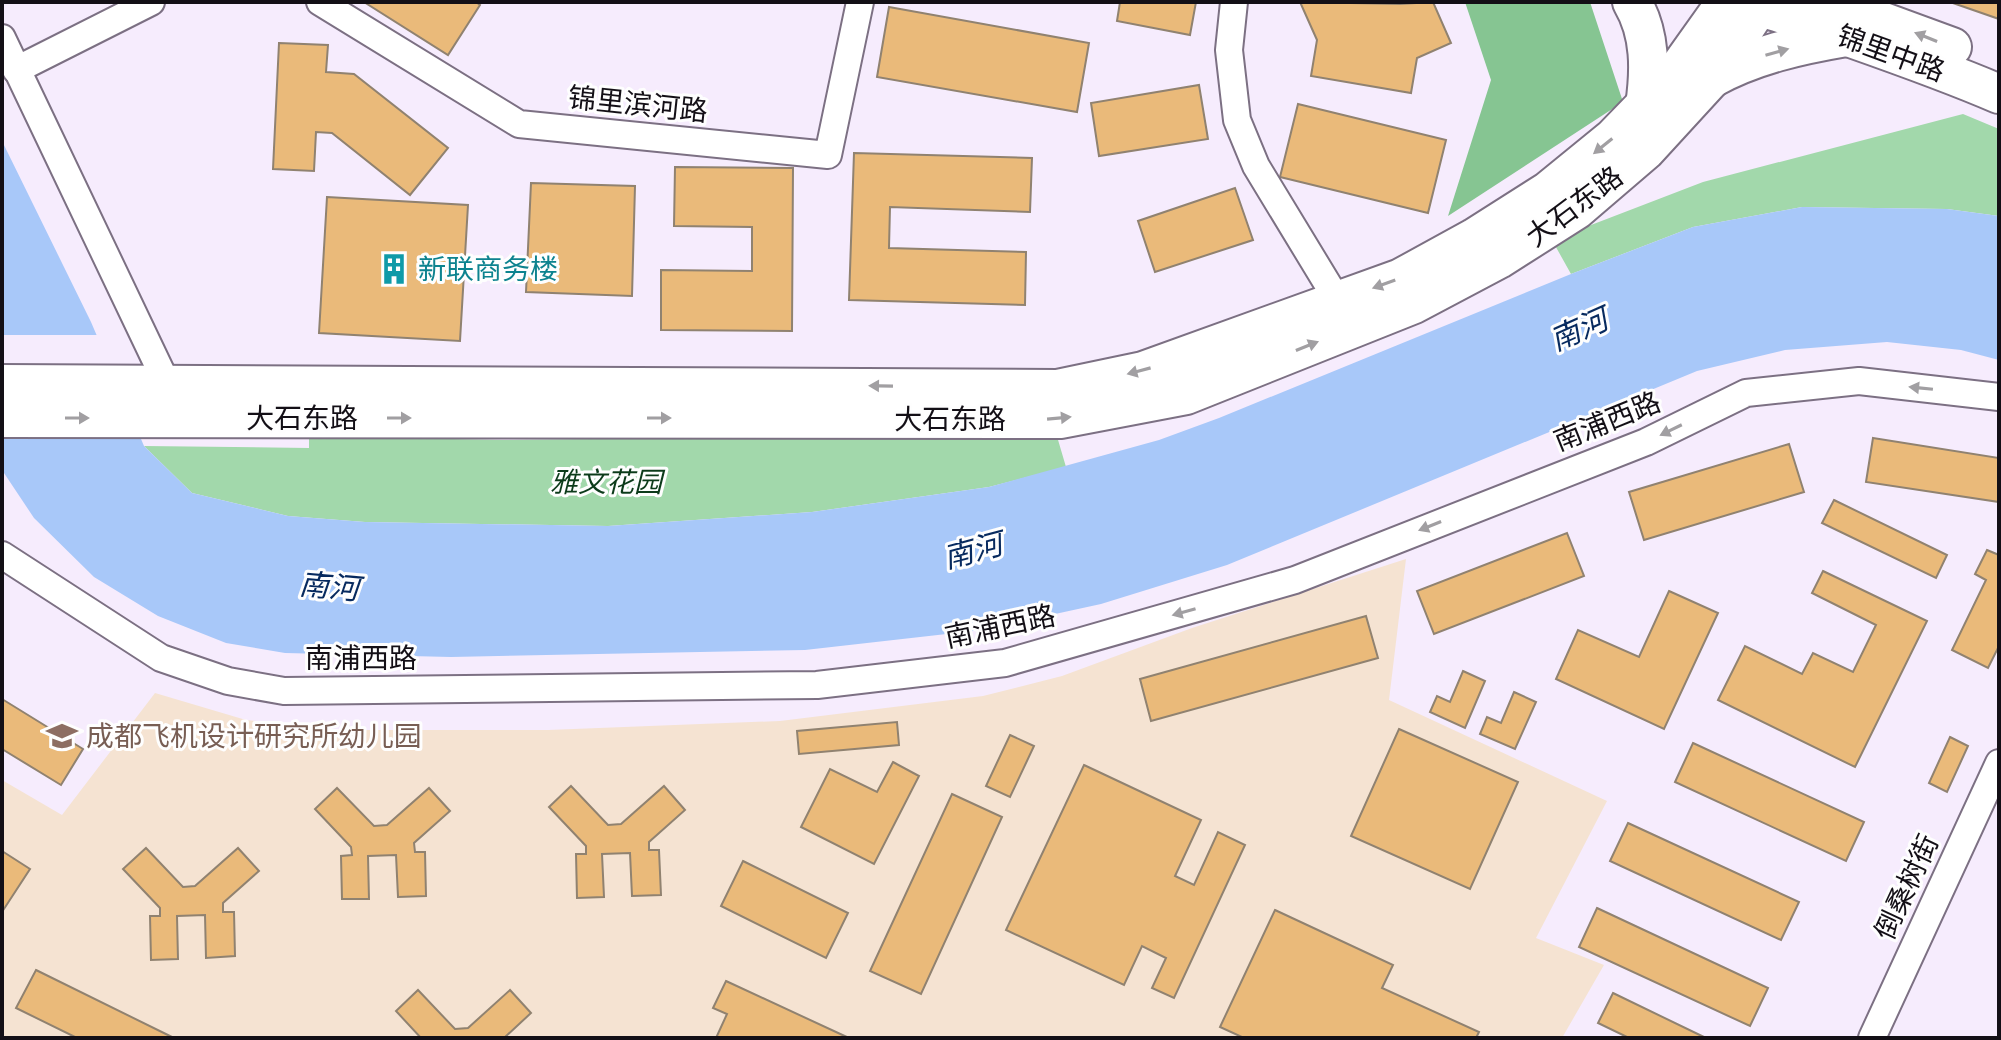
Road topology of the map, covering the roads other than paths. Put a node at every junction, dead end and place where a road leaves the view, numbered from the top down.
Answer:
1 (151, 2) edge
2 (320, 2) edge
3 (860, 2) edge
4 (1234, 2) edge
5 (1632, 2) edge
6 (1829, 2) edge
7 (1746, 3) edge
8 (1879, 11) edge
9 (1847, 37) junction
10 (2, 38) edge
11 (1999, 66) edge
12 (16, 70) junction
13 (1712, 78) junction
14 (1999, 94) edge
15 (1645, 106) junction
16 (1338, 301) junction
17 (2, 384) edge
18 (151, 395) junction
19 (1999, 397) edge
20 (2, 418) edge
21 (2, 555) edge
22 (1999, 763) edge
23 (1872, 1038) edge

1 - 12 street
2 - 3 street, 锦里滨河路
4 - 16 street
5 - 15 main road
6 - 8 main road, 锦里中路
7 - 9 main road, 锦里中路
7 - 13 main road, 大石东路
7 - 15 main road, 大石东路
11 -> 8 main road, 锦里中路
13 -> 9 main road
9 - 14 main road, 锦里中路
10 - 12 street
12 - 18 street
18 -> 13 main road, 大石东路
15 -> 16 main road, 大石东路
16 -> 18 main road, 大石东路
17 - 18 main road, 大石东路
20 -> 18 main road, 大石东路
19 -> 21 street, 南浦西路
22 - 23 street, 倒桑树街

